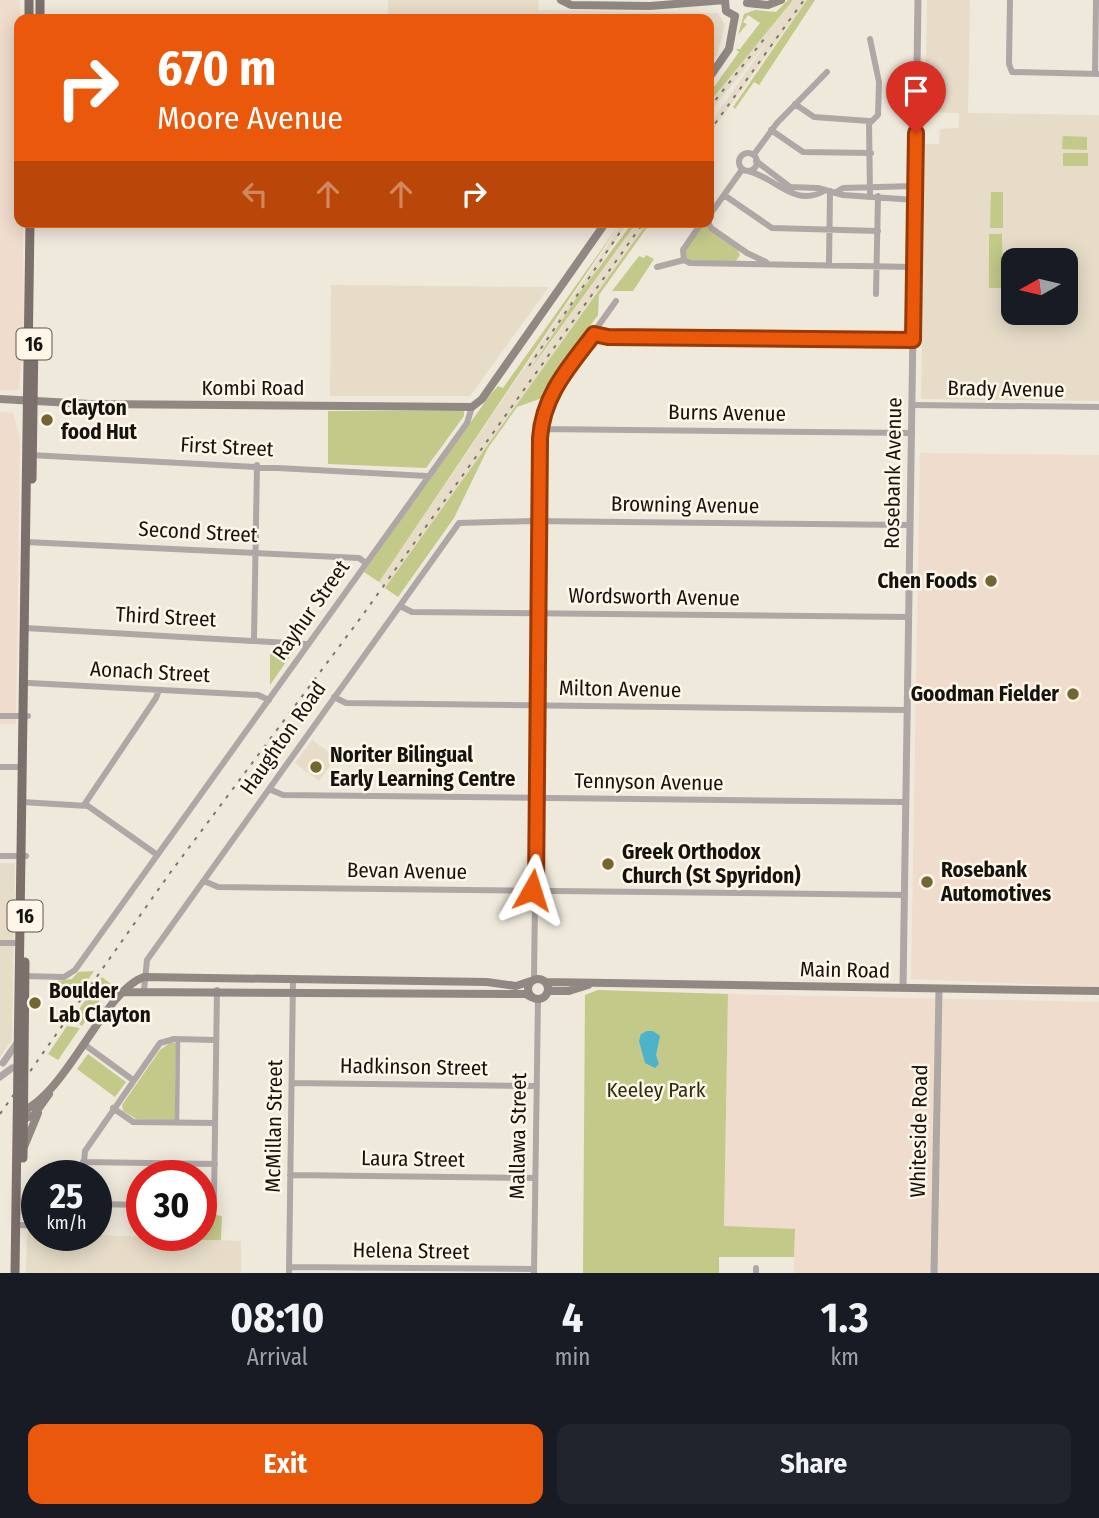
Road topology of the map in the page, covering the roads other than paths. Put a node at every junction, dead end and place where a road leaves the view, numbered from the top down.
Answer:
1 (561, 0) edge
2 (575, 0) edge
3 (725, 0) edge
4 (781, 0) edge
5 (918, 0) edge
6 (1010, 0) edge
7 (1096, 0) edge
8 (746, 1) edge
9 (593, 4) junction
10 (735, 16) junction
11 (870, 39) dead end
12 (714, 71) edge
13 (827, 72) dead end
14 (1097, 74) edge
15 (795, 104) junction
16 (870, 123) junction
17 (771, 130) junction
18 (871, 153) junction
19 (755, 157) junction
20 (744, 171) junction
21 (915, 186) junction
22 (830, 191) junction
23 (870, 192) junction
24 (724, 195) junction
25 (878, 196) junction
26 (915, 200) junction
27 (714, 209) edge
28 (30, 228) edge
29 (37, 228) edge
30 (602, 228) edge
31 (698, 228) edge
32 (711, 228) edge
33 (830, 230) junction
34 (878, 231) junction
35 (741, 250) junction
36 (684, 260) junction
37 (737, 263) junction
38 (773, 264) junction
39 (829, 265) junction
40 (877, 266) junction
41 (657, 267) dead end
42 (914, 267) junction
43 (876, 294) dead end
44 (616, 301) dead end
45 (594, 334) junction
46 (913, 340) junction
47 (0, 400) edge
48 (30, 400) junction
49 (912, 405) junction
50 (472, 407) junction
51 (1099, 407) edge
52 (541, 429) junction
53 (912, 433) junction
54 (29, 455) junction
55 (257, 465) junction
56 (427, 476) junction
57 (540, 521) junction
58 (459, 523) joint
59 (910, 525) junction
60 (29, 542) junction
61 (256, 552) junction
62 (366, 563) junction
63 (400, 606) junction
64 (538, 613) junction
65 (909, 617) junction
66 (27, 629) junction
67 (254, 639) junction
68 (306, 644) junction
69 (29, 683) junction
70 (159, 690) junction
71 (334, 697) junction
72 (269, 700) junction
73 (537, 706) junction
74 (907, 710) junction
75 (0, 716) edge
76 (26, 716) junction
77 (0, 767) edge
78 (22, 767) junction
79 (269, 789) junction
80 (536, 798) junction
81 (24, 802) junction
82 (905, 802) junction
83 (84, 805) junction
84 (156, 854) junction
85 (0, 856) edge
86 (24, 856) junction
87 (204, 881) junction
88 (536, 890) junction
89 (905, 895) junction
90 (0, 943) edge
91 (19, 943) junction
92 (22, 976) junction
93 (144, 977) junction
94 (248, 979) junction
95 (293, 979) junction
96 (533, 980) junction
97 (405, 981) junction
98 (547, 987) junction
99 (903, 988) junction
100 (939, 989) junction
101 (144, 990) junction
102 (217, 990) junction
103 (248, 990) junction
104 (293, 991) junction
105 (1099, 991) edge
106 (122, 992) junction
107 (405, 992) junction
108 (534, 998) junction
109 (178, 1039) junction
110 (216, 1040) junction
111 (17, 1043) junction
112 (85, 1045) junction
113 (20, 1064) junction
114 (1, 1065) edge
115 (0, 1077) edge
116 (16, 1078) junction
117 (133, 1080) junction
118 (292, 1083) junction
119 (537, 1086) junction
120 (24, 1096) junction
121 (41, 1101) junction
122 (113, 1108) junction
123 (20, 1117) junction
124 (177, 1123) junction
125 (215, 1123) junction
126 (23, 1152) junction
127 (23, 1160) edge
128 (83, 1160) edge
129 (215, 1160) edge
130 (290, 1175) junction
131 (535, 1178) junction
132 (21, 1226) edge
133 (289, 1270) edge
134 (534, 1271) edge
135 (17, 1273) edge
136 (934, 1273) edge

1 - 9 main road
2 - 9 main road
3 - 9 main road
3 - 10 main road
4 - 8 main road
5 - 21 street, Rosebank Avenue
6 - 14 street
7 - 14 street
8 - 10 main road
10 - 12 main road
11 - 16 street
13 - 15 street
15 - 16 street
15 - 17 street
16 - 18 street
17 - 18 street
17 - 19 street
18 - 23 street
19 - 20 street
19 - 20 street
19 - 22 street
20 - 22 street
20 - 24 street
21 - 23 street
21 - 26 street, Rosebank Avenue
22 - 23 street
22 - 33 street
23 - 25 street
24 - 27 street
24 - 33 street
25 - 26 street
25 - 34 street
26 - 42 street, Rosebank Avenue
28 - 48 main road, 16
29 - 48 main road, 16
30 - 50 main road, Rayhur Street
31 - 36 street
32 - 35 street
33 - 34 street
33 - 39 street
34 - 40 street
35 - 37 street
35 - 38 street
36 - 37 street
36 - 41 street
37 - 38 street
38 - 39 street
39 - 40 street
40 - 42 street
40 - 43 street
42 - 46 street, Rosebank Avenue
44 - 45 street
45 - 46 street
45 - 52 street
46 - 49 street, Rosebank Avenue
47 - 48 main road, Kombi Road
48 - 50 main road, Kombi Road
48 - 54 main road, 16
49 - 51 street, Brady Avenue
49 - 53 street, Rosebank Avenue
50 - 56 street, Rayhur Street
52 - 53 street, Burns Avenue
52 - 57 street
53 - 59 street, Rosebank Avenue
54 - 55 street, First Street
54 - 60 main road, 16
55 - 56 street, First Street
55 - 61 street
56 - 62 street, Rayhur Street
57 - 58 street, Browning Avenue
57 - 59 street, Browning Avenue
57 - 64 street
58 - 63 street, Haughton Road
59 - 65 street, Rosebank Avenue
60 - 61 street, Second Street
60 - 66 main road, 16
61 - 62 street, Second Street
61 - 67 street
62 - 68 street, Rayhur Street
63 - 64 street, Wordsworth Avenue
63 - 71 street, Haughton Road
64 - 65 street, Wordsworth Avenue
64 - 73 street
65 - 74 street, Rosebank Avenue
66 - 67 street, Third Street
66 - 69 main road, 16
66 - 76 main road, 16
67 - 68 street, Third Street
68 - 72 street, Rayhur Street
69 - 70 street, Aonach Street
69 - 76 main road, 16
70 - 72 street, Aonach Street
70 - 83 street
71 - 73 street, Milton Avenue
71 - 79 street, Haughton Road
72 - 84 street, Rayhur Street
73 - 74 street, Milton Avenue
73 - 80 street
74 - 82 street, Rosebank Avenue
75 - 76 street
76 - 78 main road, 16
76 - 81 main road, 16
77 - 78 street
78 - 81 main road, 16
79 - 80 street, Tennyson Avenue
79 - 87 street, Haughton Road
80 - 82 street, Tennyson Avenue
80 - 88 street
81 - 83 street
81 - 86 main road, 16
82 - 89 street, Rosebank Avenue
83 - 84 street
84 - 92 street, Rayhur Street
85 - 86 street
86 - 91 main road, 16
86 - 92 main road, 16
87 - 88 street, Bevan Avenue
87 - 93 street, Haughton Road
88 - 89 street, Bevan Avenue
88 - 96 street
89 - 99 street, Rosebank Avenue
90 - 91 street
91 - 92 main road, 16
92 - 111 main road, 16
92 - 113 main road, 16
93 - 94 main road
93 - 101 street, Haughton Road
93 - 106 main road
94 - 95 main road
94 - 103 main road
95 - 97 main road
95 - 104 street, McMillan Street
96 - 97 main road
96 - 98 main road
96 - 108 main road
97 - 107 main road
98 - 99 main road, Main Road
98 - 108 main road
99 - 100 main road, Main Road
100 - 105 main road, Main Road
100 - 136 street, Whiteside Road
101 - 102 main road
101 - 106 main road
102 - 103 main road
102 - 110 street
103 - 104 main road
104 - 107 main road
104 - 118 street, McMillan Street
106 - 112 main road
107 - 108 main road
108 - 119 street, Mallawa Street
109 - 110 street
109 - 117 street
109 - 124 street
110 - 125 street
111 - 113 main road, 16
111 - 114 street
112 - 117 street
112 - 121 main road
113 - 114 street
113 - 115 street
113 - 116 main road, 16
113 - 120 main road, 16
115 - 116 street
116 - 123 main road, 16
117 - 122 street
118 - 119 street, Hadkinson Street
118 - 130 street, McMillan Street
119 - 131 street, Mallawa Street
120 - 121 main road
120 - 123 main road, 16
121 - 123 main road
121 - 126 main road
122 - 124 street
122 - 128 street
123 - 126 main road, 16
123 - 135 main road, 16
124 - 125 street
125 - 129 street
126 - 127 main road, 16
130 - 131 street, Laura Street
130 - 133 street, McMillan Street
131 - 134 street, Mallawa Street
132 - 135 main road, 16
133 - 134 street, Helena Street

